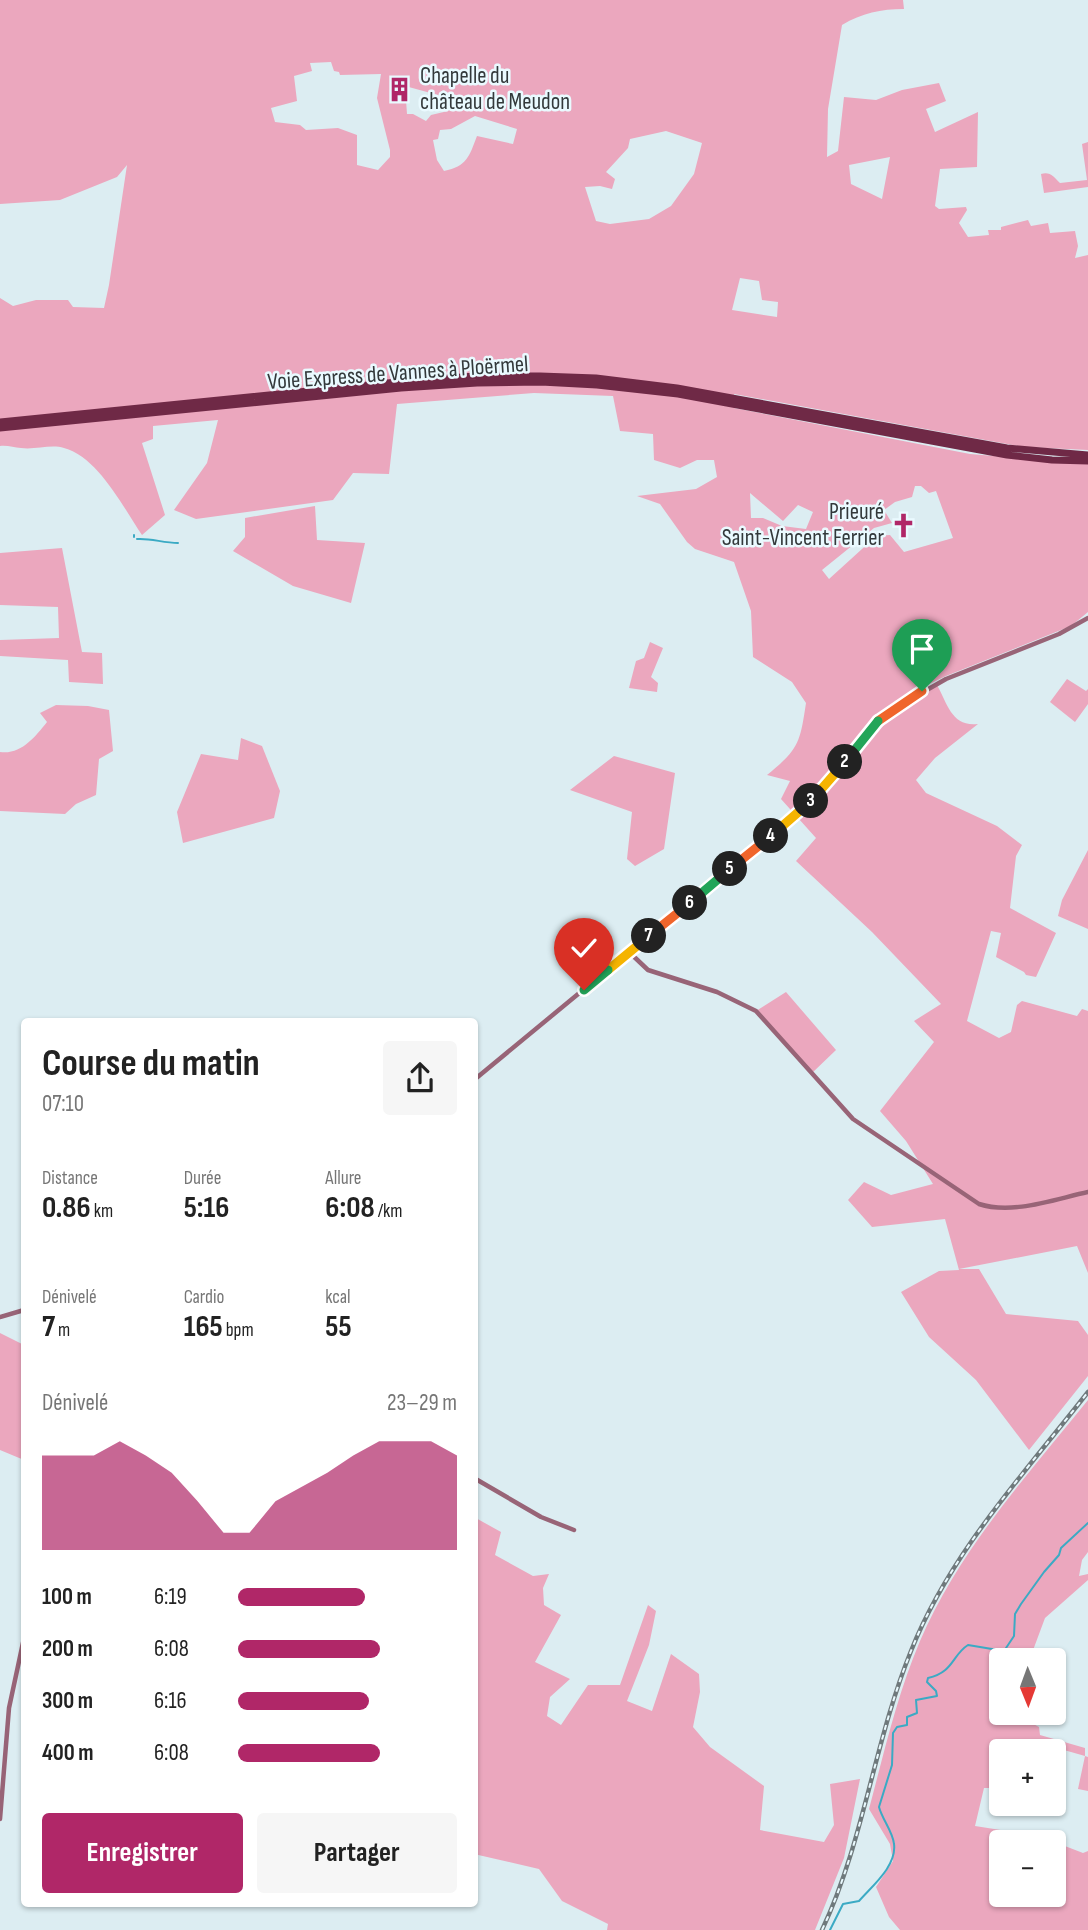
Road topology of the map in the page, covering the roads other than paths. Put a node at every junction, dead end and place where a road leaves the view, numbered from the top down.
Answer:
1 (0, 422) edge
2 (0, 428) edge
3 (1088, 455) edge
4 (1088, 461) edge
5 (1088, 618) edge
6 (629, 952) junction
7 (478, 1077) edge
8 (1088, 1192) edge
9 (21, 1311) edge
10 (0, 1317) edge
11 (478, 1480) edge
12 (574, 1530) dead end
13 (21, 1651) edge
14 (0, 1819) edge

1 - 3 highway, Voie Express de Vannes à Ploërmel
2 - 4 highway, Voie Express de Vannes à Ploërmel
5 - 6 main road
6 - 7 main road
6 - 8 main road
9 - 10 main road
11 - 12 main road
13 - 14 main road

